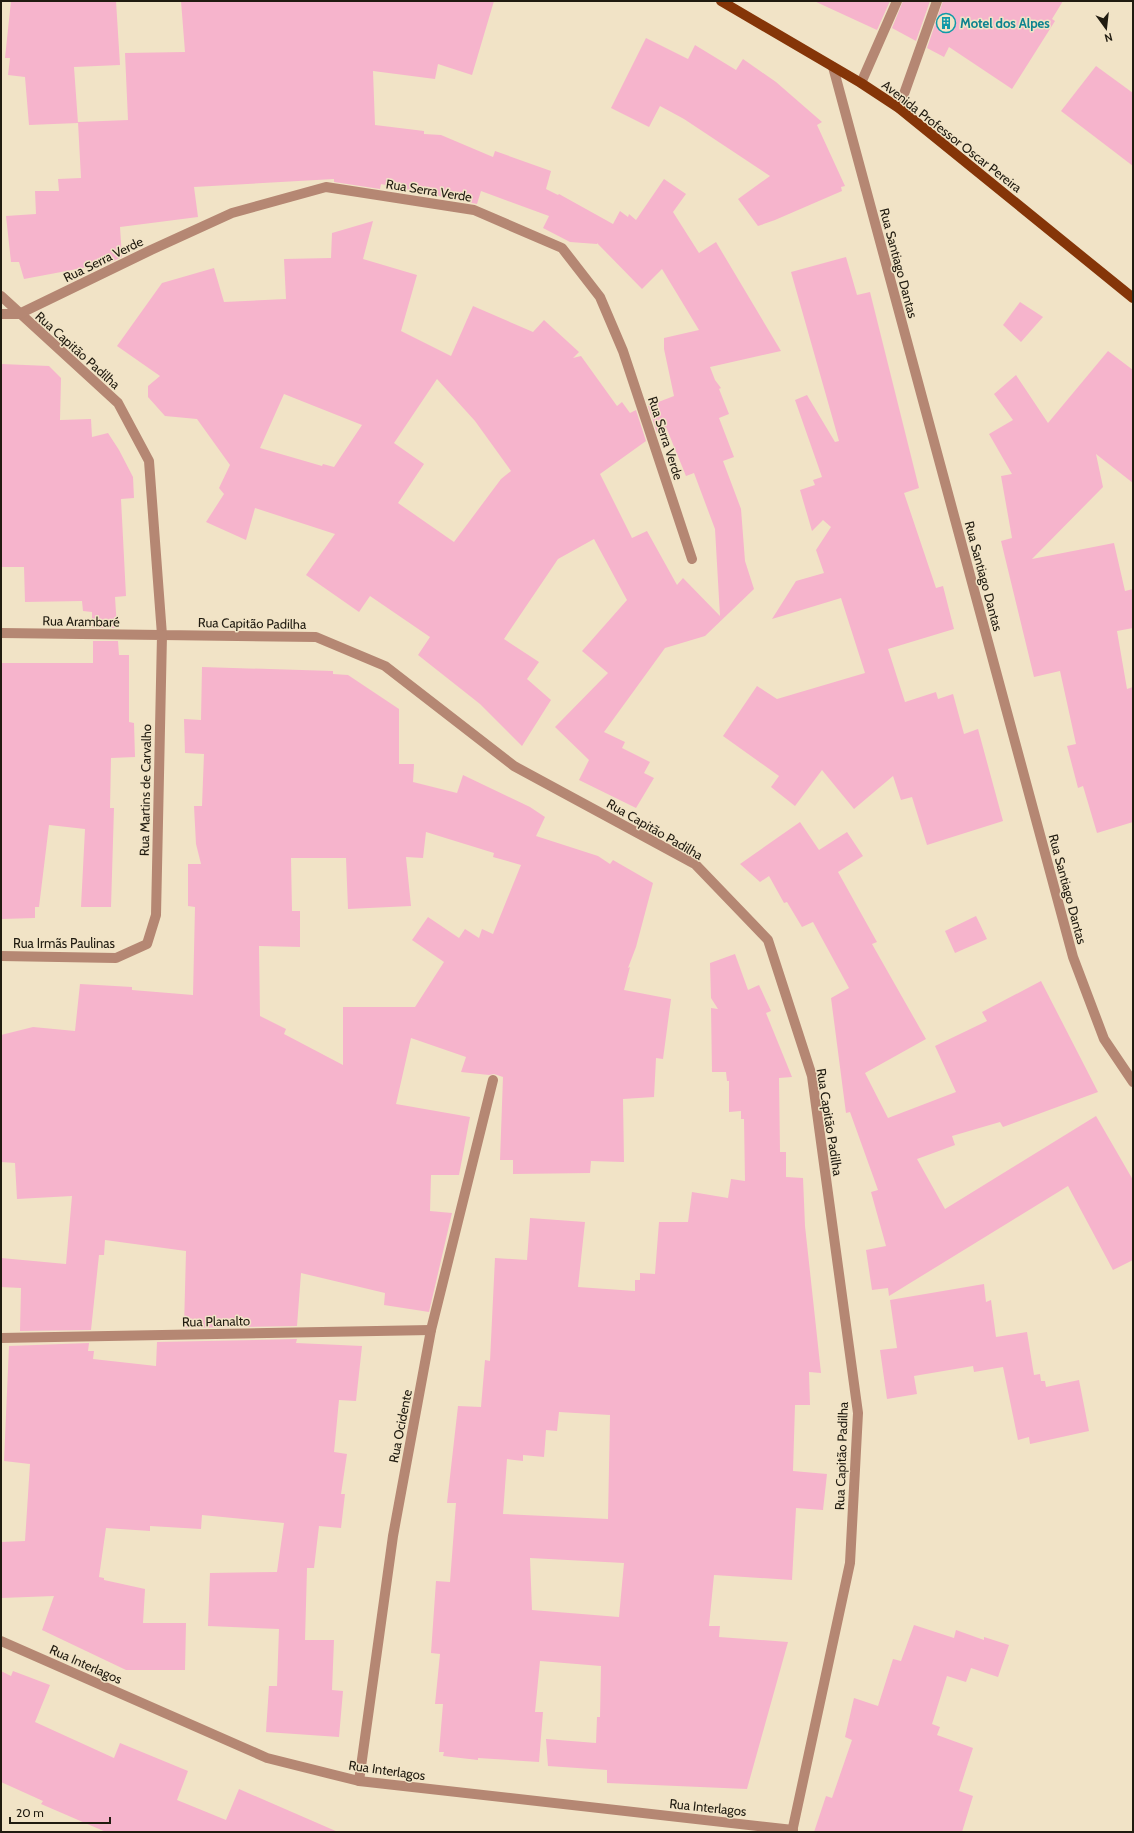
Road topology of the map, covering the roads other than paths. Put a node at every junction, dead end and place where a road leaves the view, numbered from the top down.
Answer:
1 (721, 1) edge
2 (897, 1) edge
3 (937, 1) edge
4 (833, 67) junction
5 (861, 83) junction
6 (899, 108) junction
7 (1, 296) edge
8 (1133, 298) edge
9 (1, 314) edge
10 (19, 314) junction
11 (692, 560) dead end
12 (1, 633) edge
13 (162, 635) junction
14 (148, 944) joint
15 (1, 956) edge
16 (493, 1080) dead end
17 (1133, 1082) edge
18 (431, 1330) junction
19 (1, 1338) edge
20 (1, 1641) edge
21 (359, 1781) junction
22 (793, 1831) edge

1 - 4 main road, Avenida Professor Oscar Pereira
2 - 5 street
3 - 6 street
4 - 5 main road, Avenida Professor Oscar Pereira
4 - 17 street, Rua Santiago Dantas
5 - 6 main road, Avenida Professor Oscar Pereira
6 - 8 main road, Avenida Professor Oscar Pereira
7 - 10 street, Rua Capitão Padilha
9 - 10 street
10 - 11 street, Rua Serra Verde
10 - 13 street, Rua Capitão Padilha
12 - 13 street, Rua Arambaré
13 - 14 street, Rua Martins de Carvalho
13 - 22 street, Rua Capitão Padilha
14 - 15 street, Rua Irmãs Paulinas
16 - 18 street, Rua Ocidente
18 - 19 street, Rua Planalto
18 - 21 street, Rua Ocidente
20 - 21 street, Rua Interlagos
21 - 22 street, Rua Interlagos

